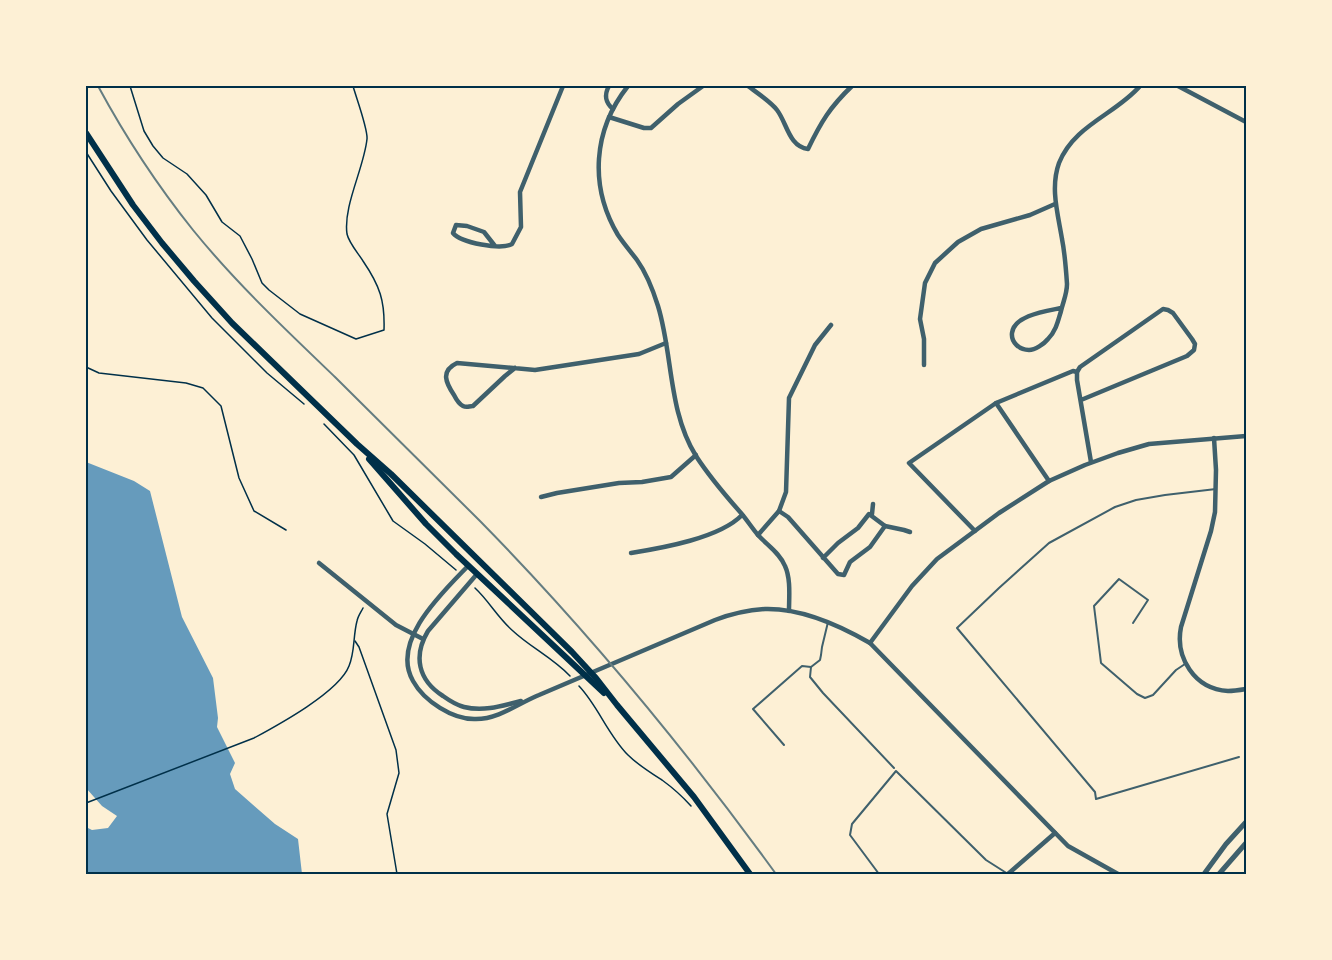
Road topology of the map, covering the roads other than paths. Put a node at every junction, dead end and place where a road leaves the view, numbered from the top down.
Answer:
1 (563, 86) edge
2 (609, 86) edge
3 (628, 86) edge
4 (703, 86) edge
5 (747, 86) edge
6 (852, 86) edge
7 (1140, 86) edge
8 (1178, 86) edge
9 (613, 109) junction
10 (609, 117) junction
11 (1246, 122) edge
12 (86, 133) edge
13 (1055, 204) junction
14 (495, 246) junction
15 (1061, 308) junction
16 (831, 325) dead end
17 (666, 343) junction
18 (924, 364) dead end
19 (515, 368) junction
20 (1077, 372) junction
21 (1081, 400) junction
22 (996, 403) junction
23 (1246, 436) edge
24 (1214, 438) junction
25 (357, 444) junction
26 (696, 455) junction
27 (1091, 462) junction
28 (1049, 481) junction
29 (1216, 489) junction
30 (541, 497) dead end
31 (873, 504) dead end
32 (779, 511) junction
33 (872, 514) junction
34 (742, 515) junction
35 (885, 526) junction
36 (975, 531) junction
37 (910, 532) dead end
38 (758, 534) junction
39 (631, 553) dead end
40 (475, 558) junction
41 (823, 558) junction
42 (319, 563) dead end
43 (468, 566) junction
44 (484, 567) junction
45 (477, 574) junction
46 (789, 611) junction
47 (828, 622) junction
48 (1133, 622) dead end
49 (413, 634) junction
50 (423, 639) junction
51 (870, 643) junction
52 (1185, 664) junction
53 (812, 667) junction
54 (1246, 689) edge
55 (526, 700) junction
56 (617, 705) junction
57 (784, 745) dead end
58 (1239, 757) dead end
59 (894, 768) dead end
60 (1246, 822) edge
61 (1055, 832) junction
62 (1246, 843) edge
63 (750, 874) edge
64 (879, 874) edge
65 (1008, 874) edge
66 (1118, 874) edge
67 (1204, 874) edge
68 (1220, 874) edge

1 - 14 street
2 - 9 street
3 - 9 street
4 - 10 street
5 - 6 street
7 - 13 street
8 - 11 street
9 - 10 street
10 - 17 street
12 - 25 main road
13 - 15 street
13 - 18 street
14 - 14 street
15 - 15 street
16 - 32 street
17 - 19 street
17 - 26 street
19 - 19 street
20 - 21 street
20 - 21 street
20 - 22 street
21 - 27 street
22 - 28 street
22 - 36 street
23 - 24 street
24 - 27 street
24 - 29 street
25 - 40 main road
25 - 43 main road
26 - 30 street
26 - 34 street
27 - 28 street
28 - 36 street
29 - 52 street
29 - 58 lane
31 - 33 street
32 - 38 street
32 - 41 street
33 - 35 street
33 - 41 street
34 - 38 street
34 - 39 street
35 - 37 street
35 - 41 street
36 - 51 street
38 - 46 street
40 - 43 main road
40 - 44 main road
42 - 49 street
43 - 45 main road
43 - 49 street
44 - 45 main road
44 - 56 main road
45 - 50 street
45 - 56 main road
46 - 47 street
46 - 55 street
47 - 51 street
47 - 53 lane
48 - 52 lane
49 - 50 street
49 - 55 street
50 - 55 street
51 - 61 street
52 - 54 street
53 - 57 lane
53 - 59 lane
56 - 63 main road
60 - 67 street
61 - 65 street
61 - 66 street
62 - 68 street
64 - 65 lane

